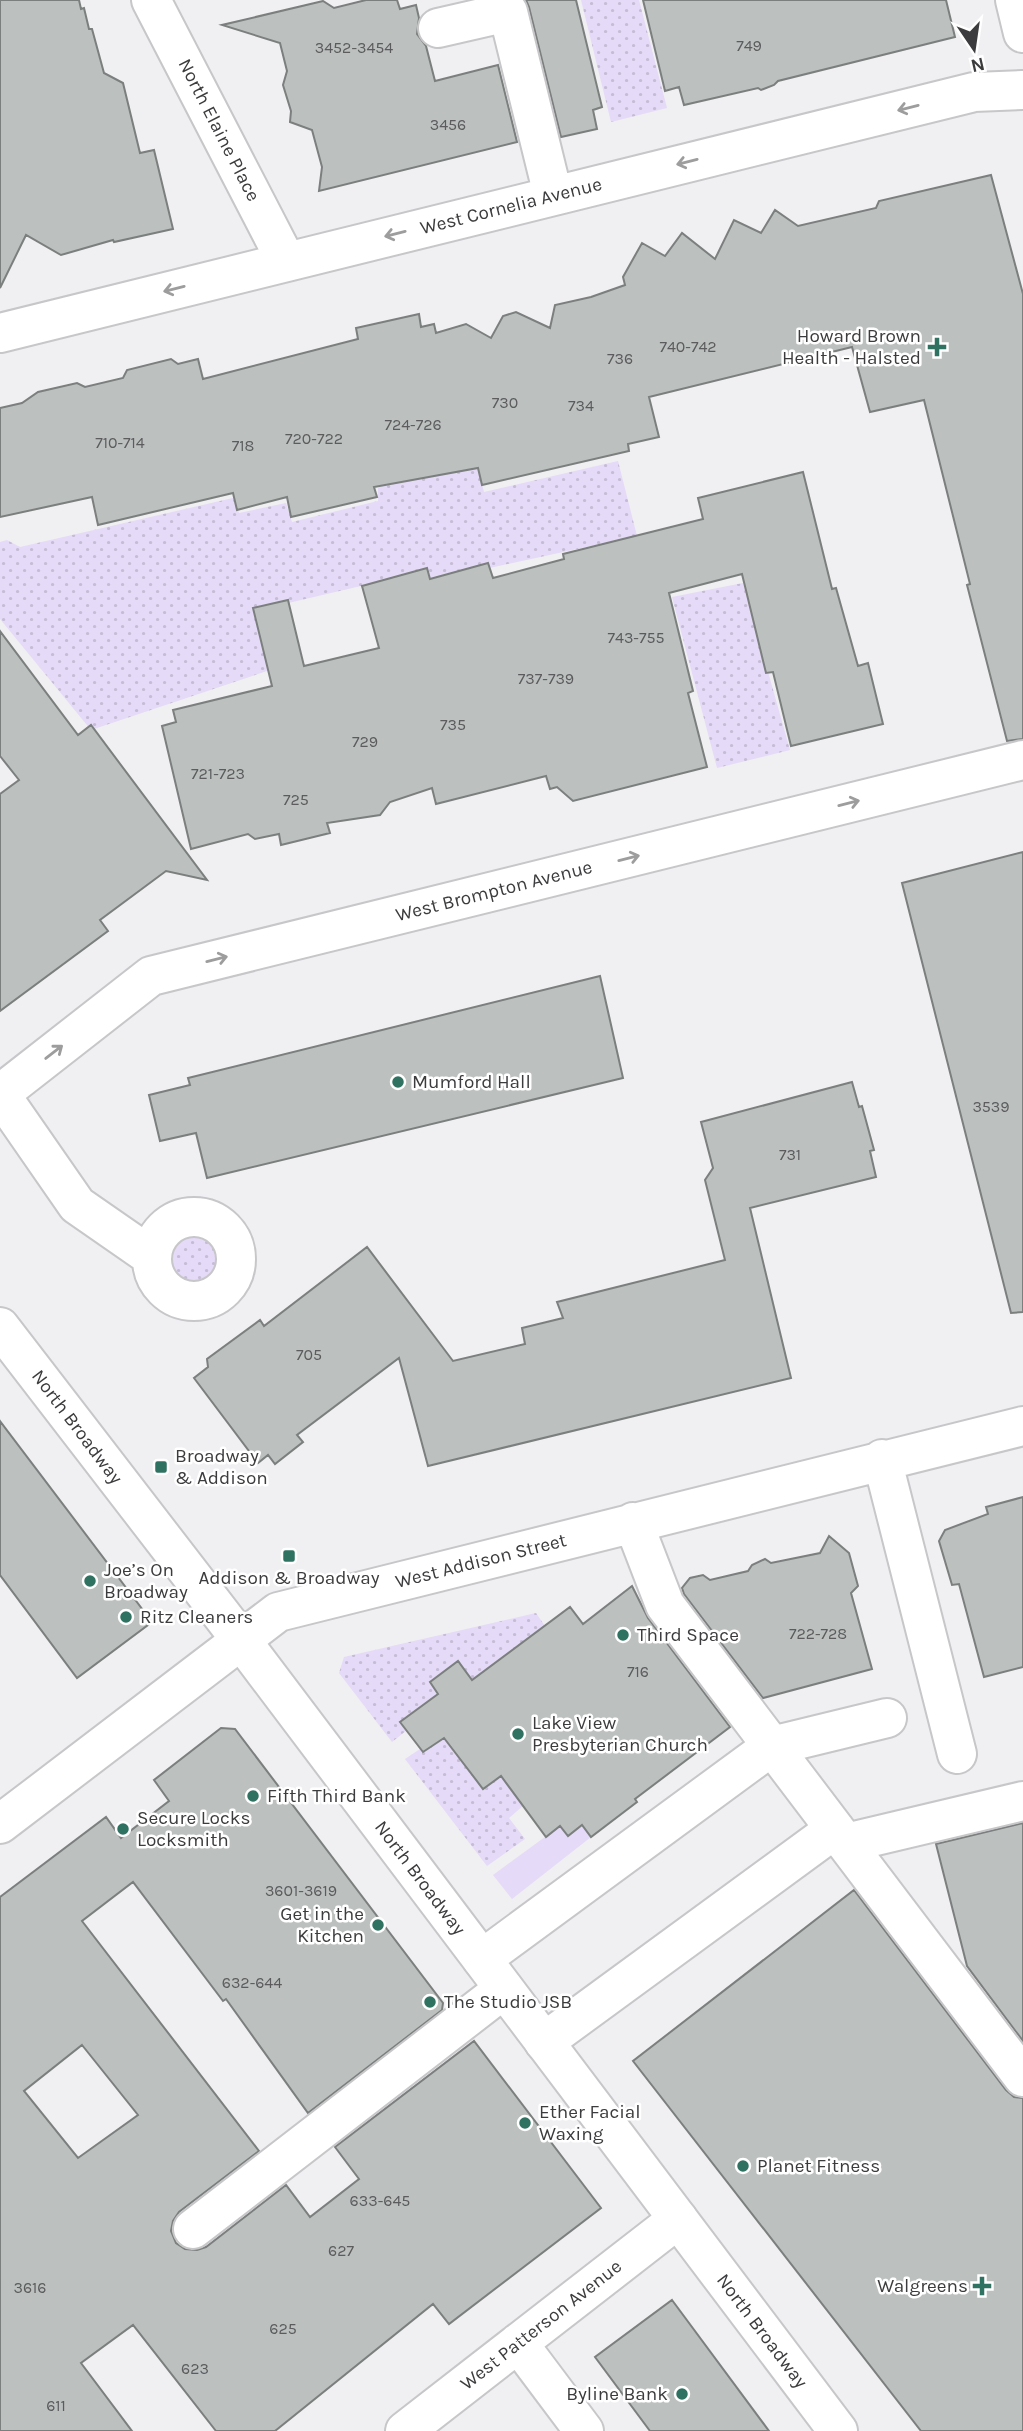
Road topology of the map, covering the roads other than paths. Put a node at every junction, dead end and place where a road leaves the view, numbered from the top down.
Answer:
1 (151, 0) edge
2 (1014, 0) edge
3 (438, 28) dead end
4 (1023, 33) edge
5 (1023, 90) edge
6 (553, 195) junction
7 (286, 261) junction
8 (0, 332) edge
9 (1023, 760) edge
10 (0, 1094) edge
11 (152, 1257) dead end
12 (1, 1332) edge
13 (1023, 1426) edge
14 (882, 1460) junction
15 (633, 1522) junction
16 (241, 1640) junction
17 (887, 1718) dead end
18 (772, 1746) junction
19 (957, 1754) dead end
20 (1023, 1801) edge
21 (0, 1824) edge
22 (841, 1836) junction
23 (482, 1959) junction
24 (504, 1989) junction
25 (544, 2042) junction
26 (1023, 2077) edge
27 (678, 2219) junction
28 (193, 2229) dead end
29 (518, 2343) junction
30 (405, 2431) edge
31 (584, 2431) edge
32 (838, 2431) edge

1 - 7 street, North Elaine Place
2 - 4 street
3 - 6 street
5 -> 6 street, West Cornelia Avenue
6 -> 7 street, West Cornelia Avenue
7 -> 8 street, West Cornelia Avenue
10 -> 9 street, West Brompton Avenue
10 - 11 street
12 - 16 street, North Broadway
13 - 14 street, West Addison Street
14 - 15 street, West Addison Street
14 - 19 street
15 - 16 street, West Addison Street
15 - 18 street
16 - 21 street, West Addison Street
16 - 23 street, North Broadway
17 - 18 street
18 - 22 street
18 - 23 street
20 - 22 street
22 - 25 street
22 - 26 street
23 - 24 street, North Broadway
24 - 25 street, North Broadway
24 - 28 street
25 - 27 street, North Broadway
27 - 29 street, West Patterson Avenue
27 - 32 street, North Broadway
29 - 30 street, West Patterson Avenue
29 - 31 street

